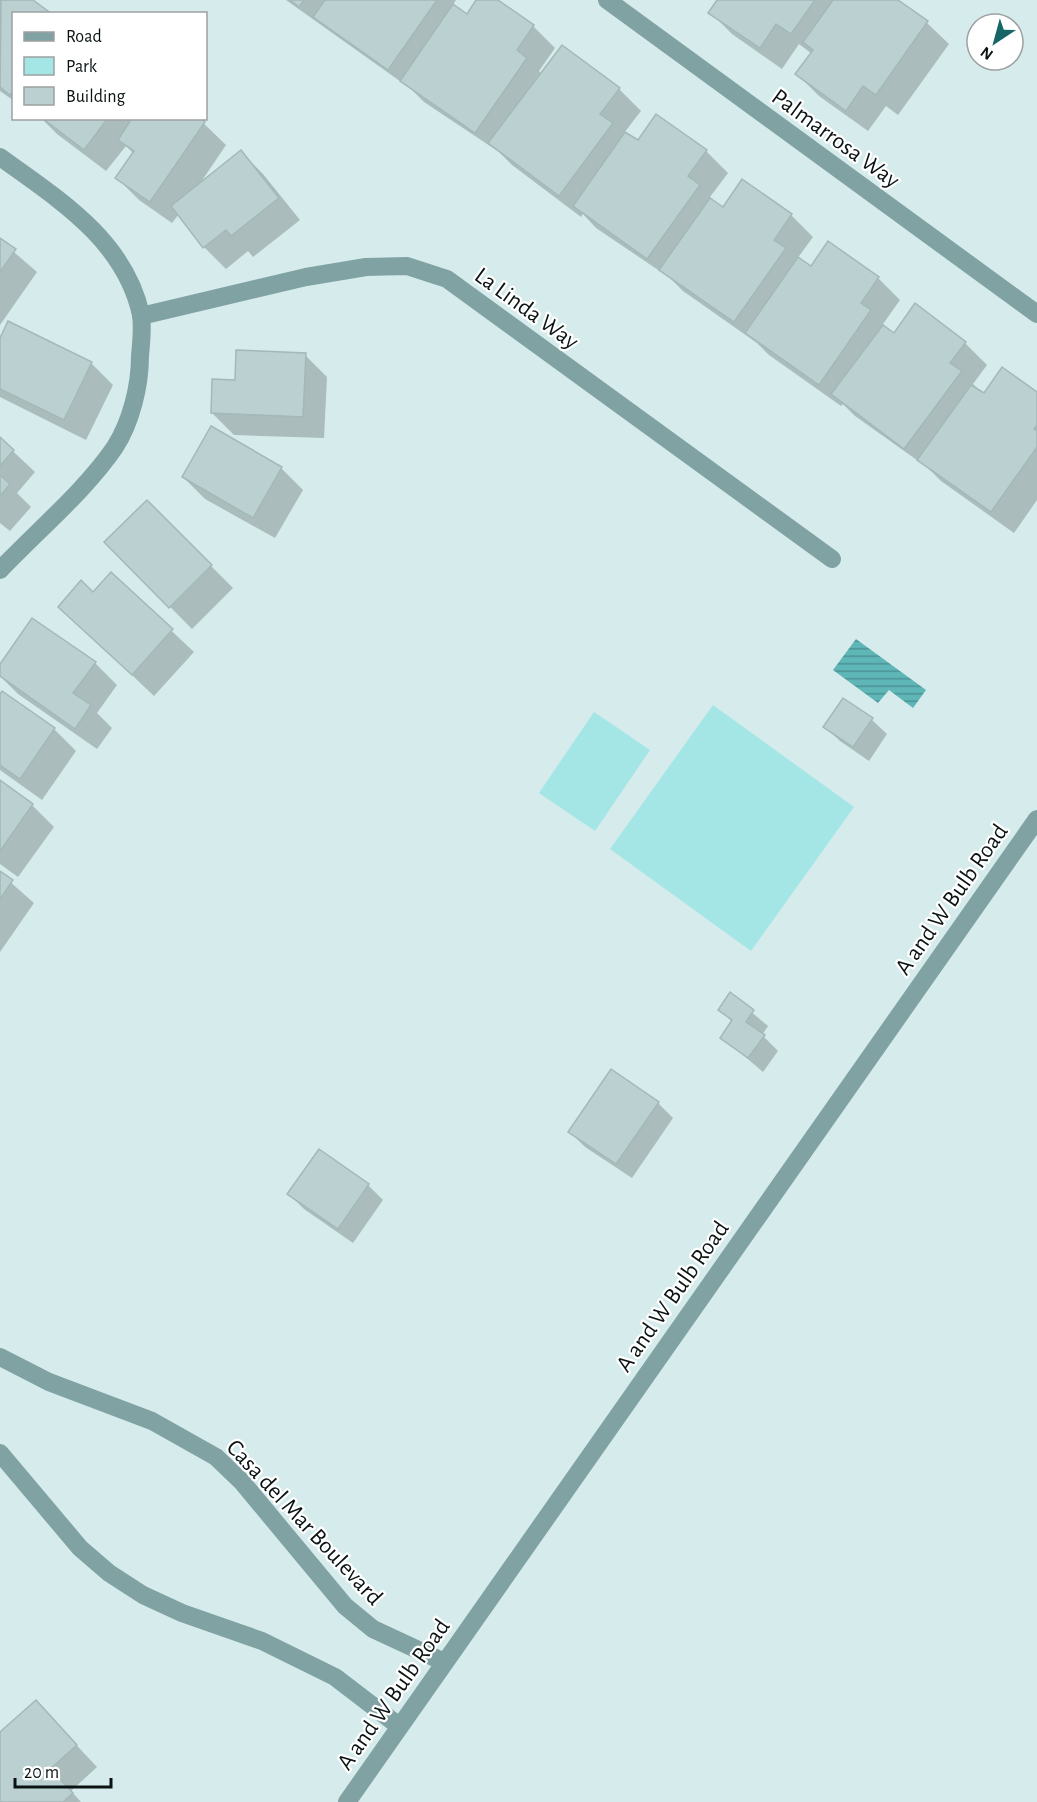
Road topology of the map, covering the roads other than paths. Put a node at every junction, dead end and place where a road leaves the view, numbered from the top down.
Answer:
1 (607, 0) edge
2 (0, 157) edge
3 (1037, 314) edge
4 (141, 316) junction
5 (832, 559) dead end
6 (0, 570) edge
7 (1037, 819) edge
8 (0, 1357) edge
9 (0, 1452) edge
10 (444, 1662) junction
11 (399, 1726) junction
12 (347, 1802) edge

1 - 3 street, Palmarrosa Way
2 - 4 street
4 - 5 street, La Linda Way
4 - 6 street
7 - 10 street, A and W Bulb Road
8 - 10 street, Casa del Mar Boulevard
9 - 11 street
10 - 11 street, A and W Bulb Road
11 - 12 street, A and W Bulb Road

